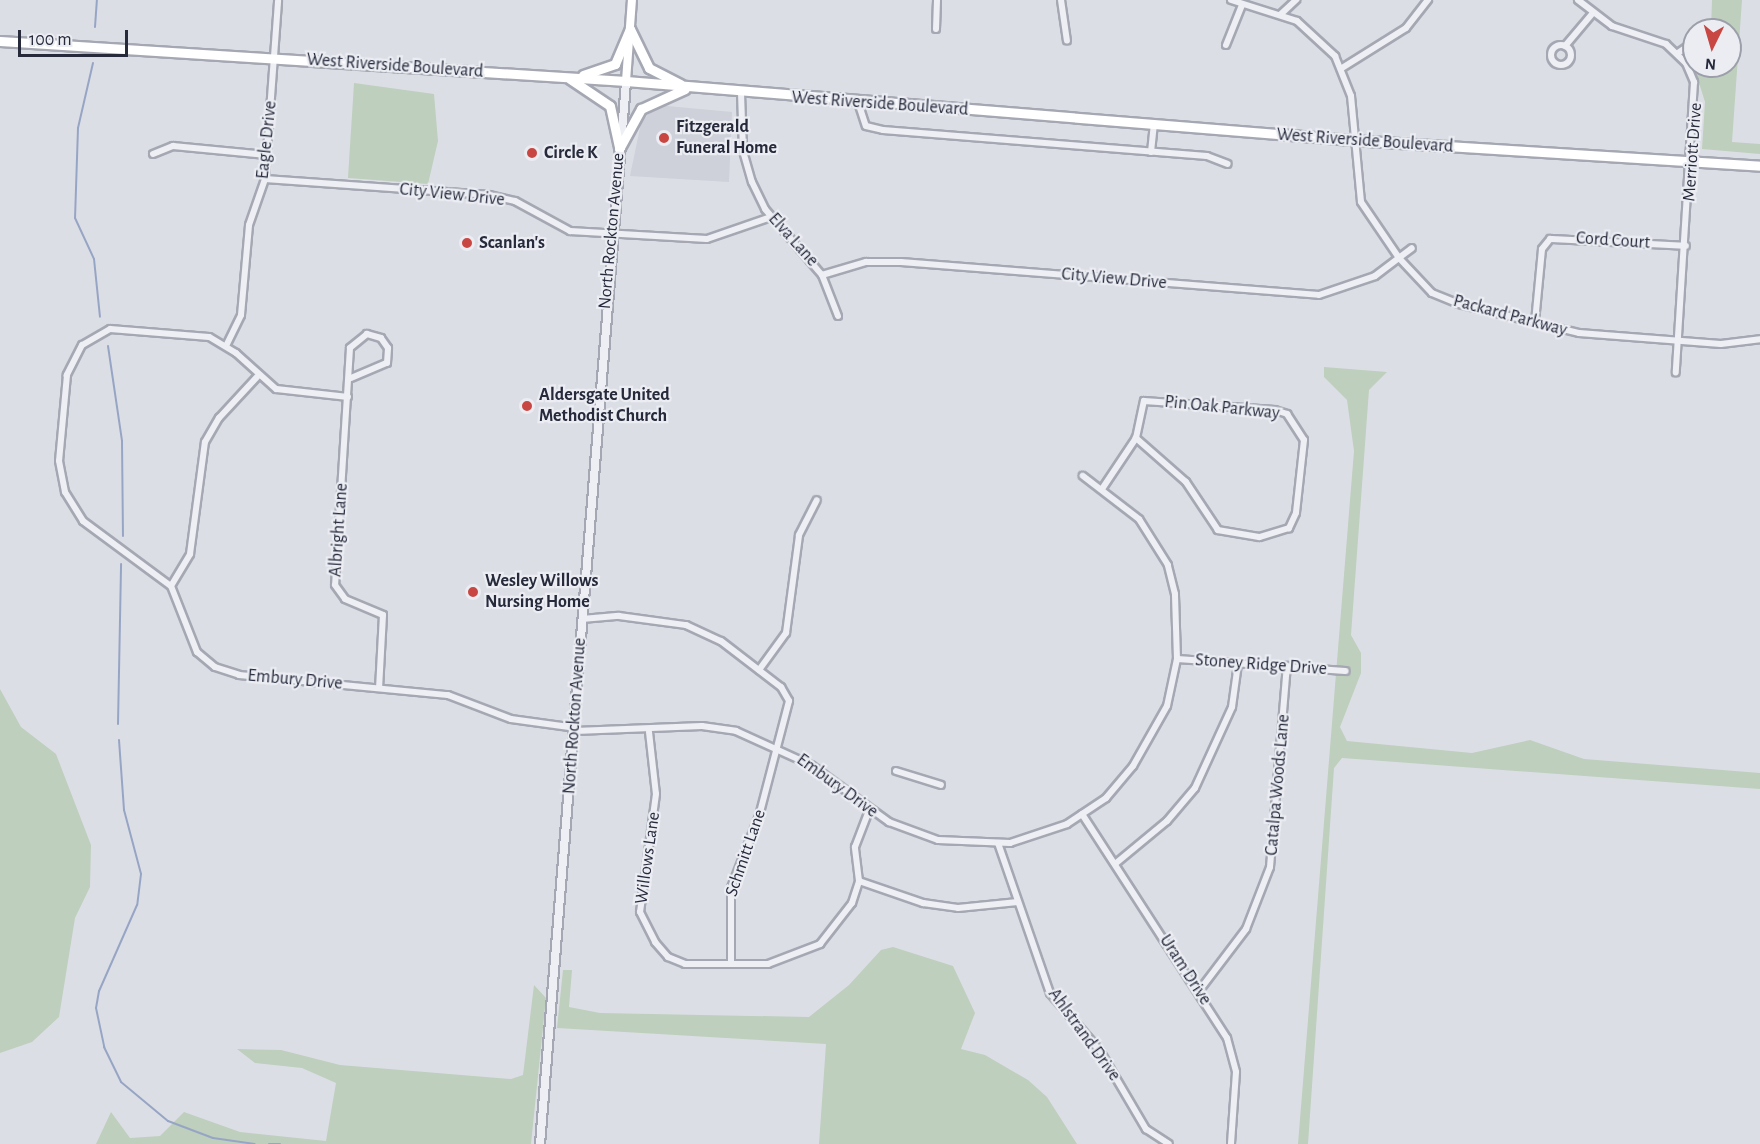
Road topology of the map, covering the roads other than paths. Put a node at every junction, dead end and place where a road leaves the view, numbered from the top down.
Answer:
1 (278, 0) edge
2 (632, 0) edge
3 (937, 0) edge
4 (1061, 0) edge
5 (1231, 0) edge
6 (1296, 0) edge
7 (1428, 0) edge
8 (1578, 0) edge
9 (1242, 6) junction
10 (1281, 14) junction
11 (1592, 14) junction
12 (630, 29) junction
13 (936, 29) dead end
14 (1067, 41) dead end
15 (0, 42) edge
16 (1226, 45) dead end
17 (1565, 45) dead end
18 (1682, 50) edge
19 (1678, 53) junction
20 (276, 58) junction
21 (1342, 68) junction
22 (568, 78) junction
23 (626, 81) junction
24 (688, 88) junction
25 (741, 93) junction
26 (858, 102) junction
27 (1154, 125) junction
28 (1352, 141) junction
29 (619, 149) junction
30 (1151, 152) junction
31 (153, 154) dead end
32 (267, 155) junction
33 (1693, 163) junction
34 (1228, 164) dead end
35 (1760, 166) edge
36 (265, 179) junction
37 (771, 217) junction
38 (611, 233) junction
39 (1686, 246) junction
40 (1412, 249) dead end
41 (1399, 258) junction
42 (822, 275) junction
43 (838, 316) dead end
44 (1535, 322) junction
45 (1760, 339) edge
46 (1679, 340) junction
47 (226, 346) junction
48 (1676, 372) dead end
49 (257, 377) junction
50 (351, 378) junction
51 (348, 397) junction
52 (1136, 438) junction
53 (1083, 476) dead end
54 (1102, 489) junction
55 (817, 500) dead end
56 (171, 586) junction
57 (582, 619) junction
58 (1177, 659) junction
59 (1238, 664) junction
60 (1287, 666) junction
61 (759, 670) junction
62 (1346, 671) dead end
63 (379, 688) junction
64 (575, 729) junction
65 (649, 732) junction
66 (779, 746) junction
67 (896, 771) dead end
68 (941, 785) dead end
69 (868, 811) junction
70 (1082, 814) junction
71 (998, 843) junction
72 (1115, 864) junction
73 (859, 880) junction
74 (1018, 902) junction
75 (731, 963) junction
76 (1199, 991) junction
77 (540, 1144) edge
78 (1169, 1144) edge
79 (1231, 1144) edge

1 - 20 street, Eagle Drive
2 - 12 main road, North Rockton Avenue
3 - 13 street
4 - 14 street
5 - 9 street, Packard Parkway
6 - 10 street
7 - 21 street
8 - 11 street
9 - 10 street, Packard Parkway
9 - 16 street
10 - 21 street, Packard Parkway
11 - 17 street
11 - 19 street
12 - 22 main road
12 - 23 main road, North Rockton Avenue
12 - 24 main road
15 - 20 main road, West Riverside Boulevard
18 - 19 street
19 - 33 street, Merriott Drive
20 - 22 main road, West Riverside Boulevard
20 - 32 street, Eagle Drive
21 - 28 street, Packard Parkway
22 - 23 main road, West Riverside Boulevard
22 - 29 main road
23 - 24 main road, West Riverside Boulevard
23 - 29 street, North Rockton Avenue
24 - 25 main road, West Riverside Boulevard
24 - 29 main road
25 - 26 main road, West Riverside Boulevard
25 - 37 street, Elva Lane
26 - 27 main road, West Riverside Boulevard
26 - 30 street
27 - 28 main road, West Riverside Boulevard
27 - 30 street
28 - 33 main road, West Riverside Boulevard
28 - 41 street, Packard Parkway
29 - 38 street, North Rockton Avenue
30 - 34 street
31 - 32 street
32 - 36 street, Eagle Drive
33 - 35 main road, West Riverside Boulevard
33 - 39 street, Merriott Drive
36 - 38 street, City View Drive
36 - 47 street, Eagle Drive
37 - 38 street, City View Drive
37 - 42 street, Elva Lane
38 - 57 street, North Rockton Avenue
39 - 44 street, Cord Court
39 - 46 street, Merriott Drive
40 - 41 street, City View Drive
41 - 42 street, City View Drive
41 - 44 street, Packard Parkway
42 - 43 street, Elva Lane
44 - 46 street, Packard Parkway
45 - 46 street, Packard Parkway
46 - 48 street, Merriott Drive
47 - 49 street
47 - 56 street
49 - 51 street
49 - 56 street
50 - 50 street, Albright Lane
50 - 51 street, Albright Lane
51 - 63 street, Albright Lane
52 - 52 street, Pin Oak Parkway
52 - 54 street
53 - 54 street, Embury Drive
54 - 58 street, Embury Drive
55 - 61 street
56 - 63 street, Embury Drive
57 - 61 street
57 - 64 street, North Rockton Avenue
58 - 59 street, Stoney Ridge Drive
58 - 70 street, Embury Drive
59 - 60 street, Stoney Ridge Drive
59 - 72 street
60 - 62 street, Stoney Ridge Drive
60 - 76 street, Catalpa Woods Lane
61 - 66 street, Schmitt Lane
63 - 64 street, Embury Drive
64 - 65 street, Embury Drive
64 - 77 street, North Rockton Avenue
65 - 66 street, Embury Drive
65 - 75 street, Willows Lane
66 - 69 street, Embury Drive
66 - 75 street, Schmitt Lane
67 - 68 street
69 - 71 street, Embury Drive
69 - 73 street, Willows Lane
70 - 71 street, Embury Drive
70 - 72 street, Uram Drive
71 - 74 street, Ahlstrand Drive
72 - 76 street, Uram Drive
73 - 74 street
73 - 75 street, Willows Lane
74 - 78 street, Ahlstrand Drive
76 - 79 street, Uram Drive

